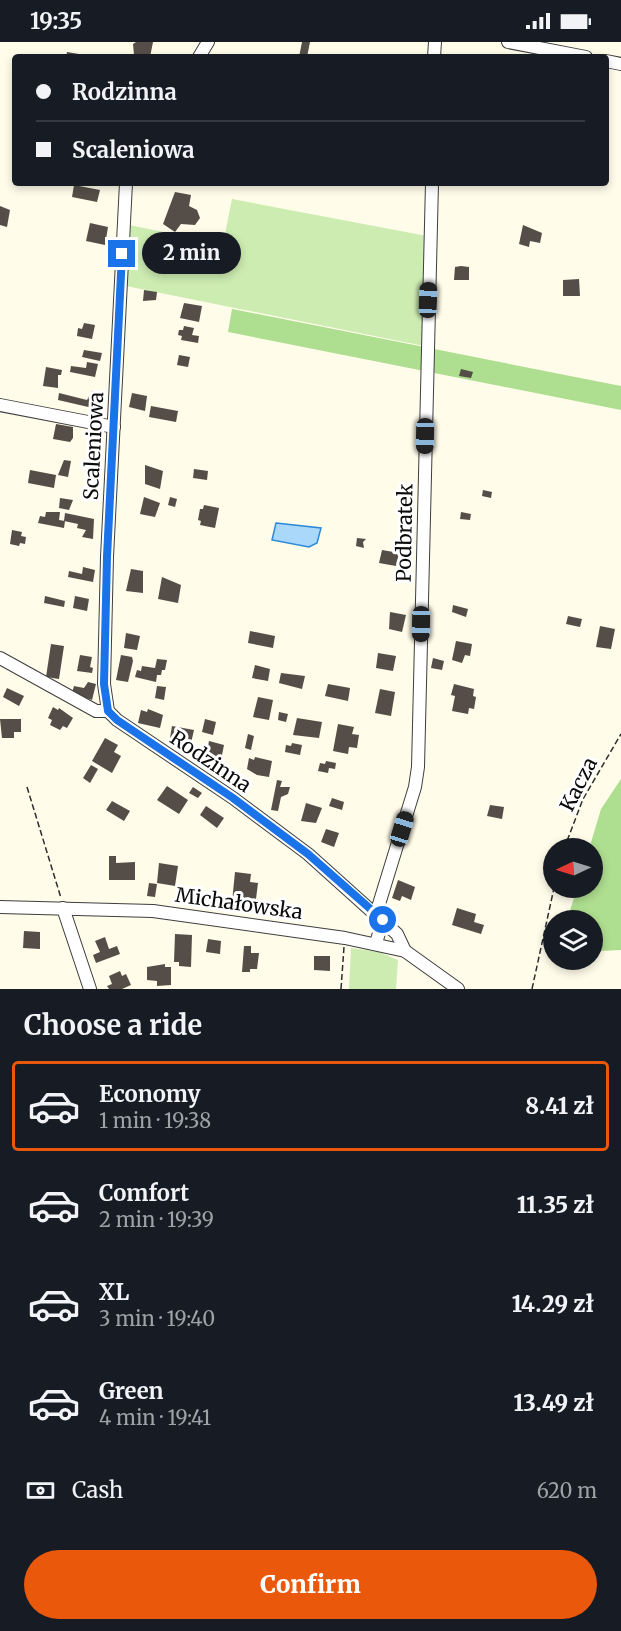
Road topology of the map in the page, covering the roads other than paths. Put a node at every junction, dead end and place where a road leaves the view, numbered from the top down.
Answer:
1 (508, 42) edge
2 (570, 54) edge
3 (126, 186) edge
4 (432, 186) edge
5 (0, 405) edge
6 (114, 427) junction
7 (0, 658) edge
8 (108, 711) junction
9 (0, 907) edge
10 (63, 908) junction
11 (379, 917) junction
12 (376, 943) junction
13 (405, 951) junction
14 (90, 989) edge
15 (458, 989) edge

1 - 2 street
3 - 6 street, Scaleniowa
4 - 11 street, Podbratek
5 - 6 street
6 - 8 street, Scaleniowa
7 - 8 street, Rodzinna
8 - 11 street, Rodzinna
9 - 10 street, Michałowska
10 - 12 street, Michałowska
10 - 14 street
11 - 12 street, Podbratek
11 - 13 street, Rodzinna
12 - 13 street, Michałowska
13 - 15 street, Michałowska

